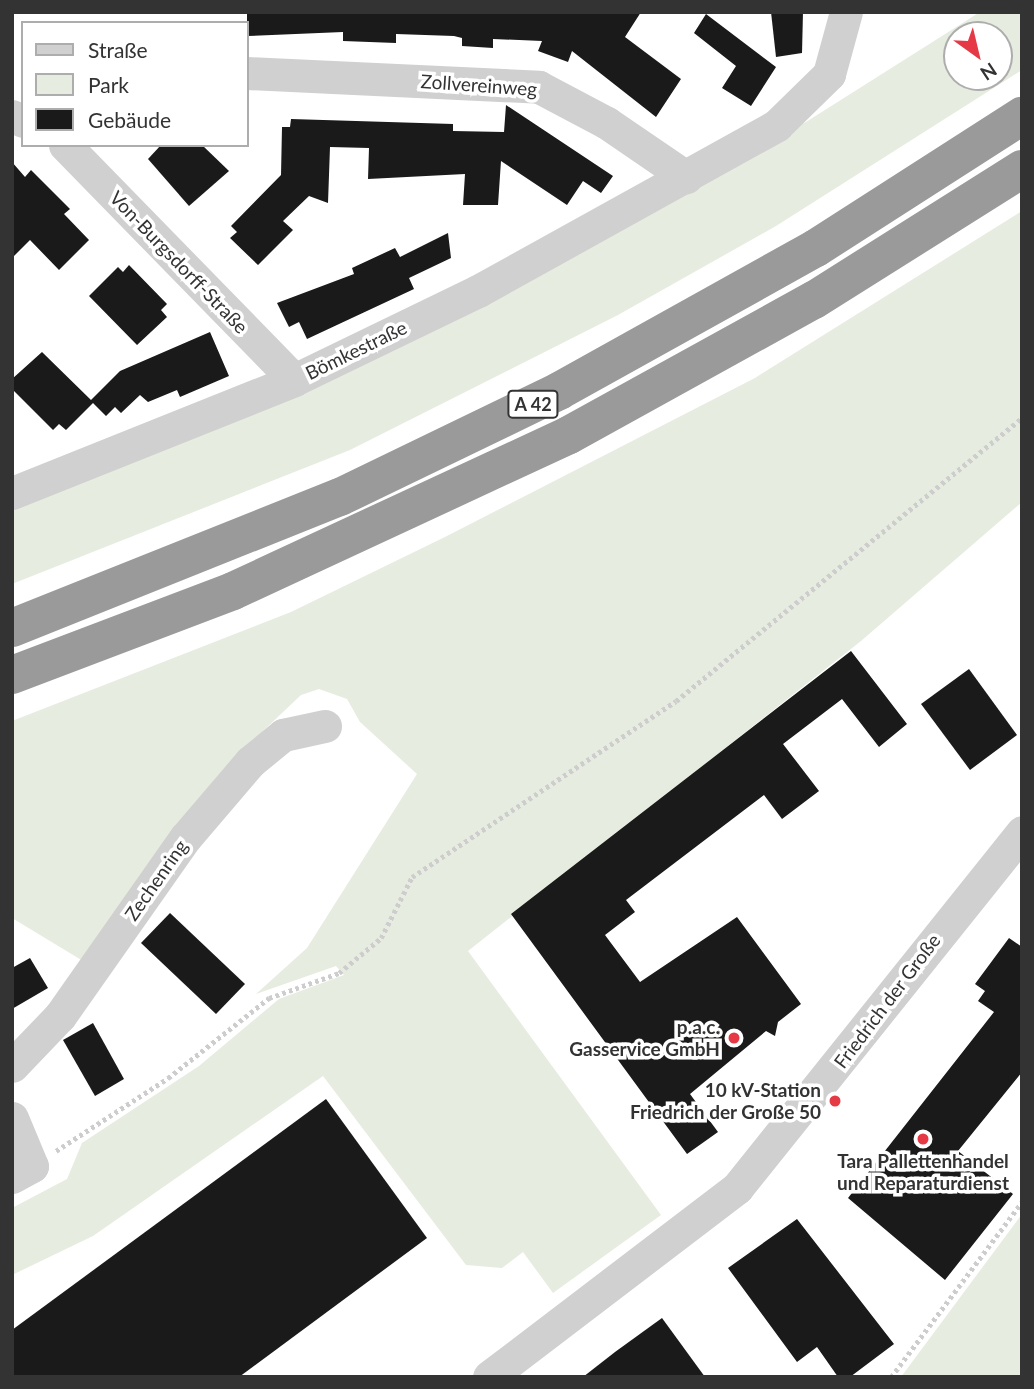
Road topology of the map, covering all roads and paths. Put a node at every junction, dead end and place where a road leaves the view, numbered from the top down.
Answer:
1 (846, 12) edge
2 (248, 73) edge
3 (1022, 116) edge
4 (67, 147) edge
5 (1022, 169) edge
6 (686, 177) junction
7 (294, 380) junction
8 (1022, 418) edge
9 (12, 492) edge
10 (12, 628) edge
11 (12, 675) edge
12 (325, 726) dead end
13 (1022, 832) edge
14 (12, 1066) edge
15 (12, 1118) edge
16 (22, 1172) edge
17 (1022, 1202) edge
18 (489, 1377) edge
19 (891, 1377) edge

1 - 6 street, Bömkestraße
2 - 6 street, Zollvereinweg
3 - 10 highway, A 42
4 - 7 street, Von-Burgsdorff-Straße
5 - 11 highway, A 42
6 - 7 street, Bömkestraße
7 - 9 street, Bömkestraße
8 - 16 path
12 - 14 street, Zechenring
13 - 18 street, Friedrich der Große
15 - 16 street
17 - 19 path

